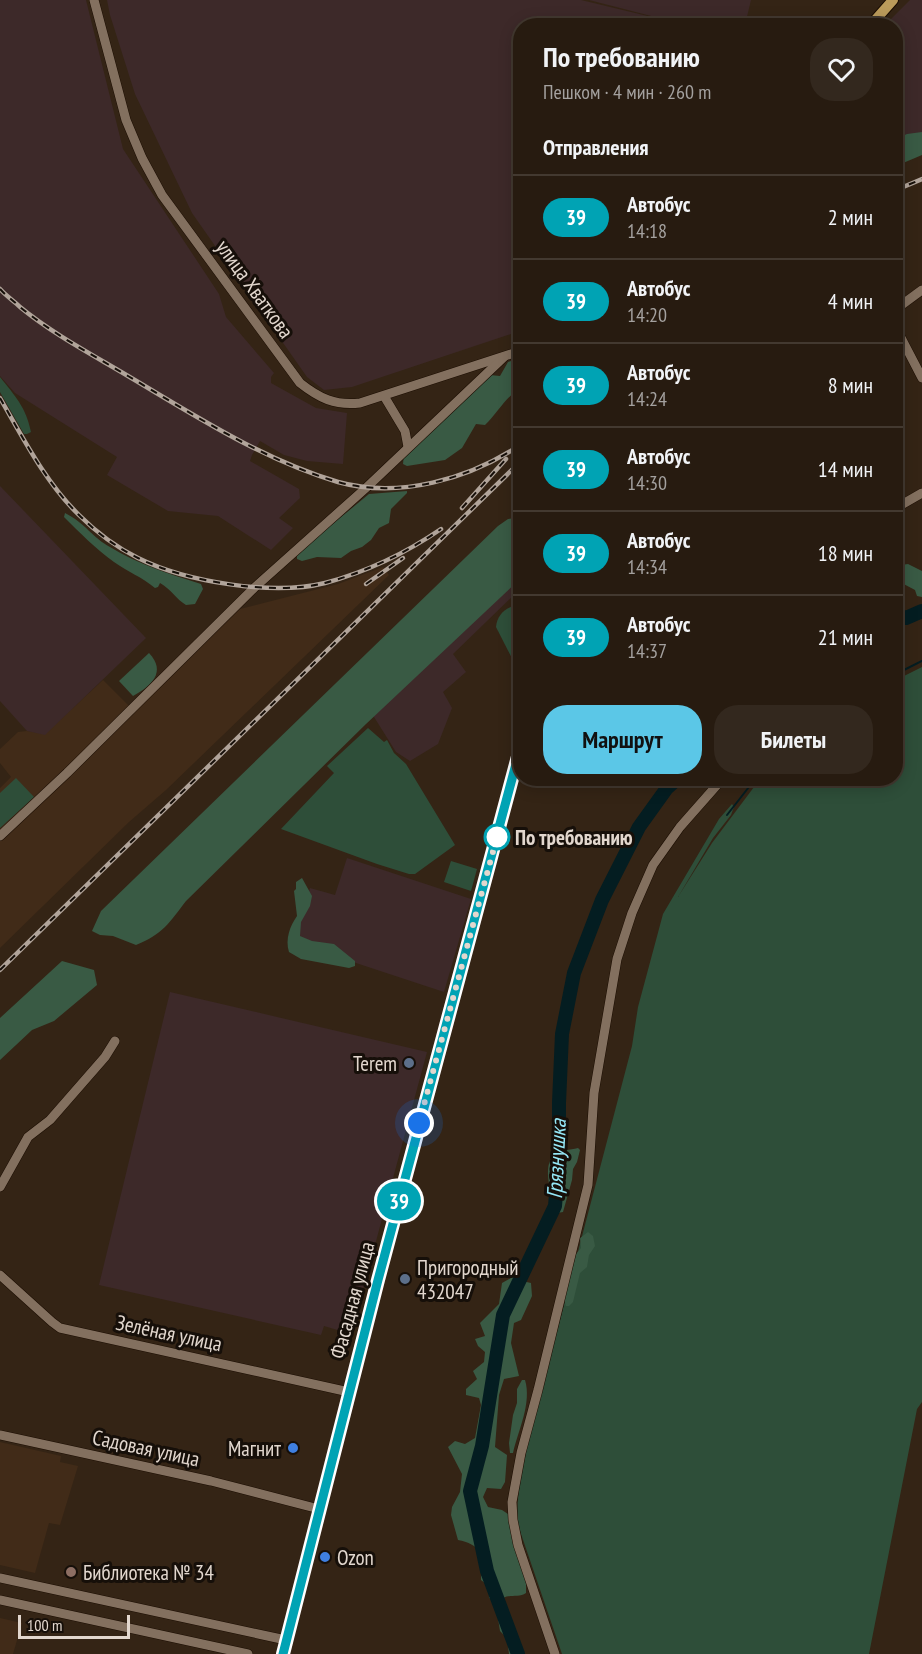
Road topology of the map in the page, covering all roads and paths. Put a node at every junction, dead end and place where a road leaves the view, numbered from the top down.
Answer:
1 (94, 0) edge
2 (892, 0) edge
3 (877, 18) edge
4 (922, 290) edge
5 (903, 304) edge
6 (903, 341) edge
7 (513, 354) edge
8 (504, 357) junction
9 (922, 378) edge
10 (384, 396) junction
11 (408, 447) junction
12 (922, 493) edge
13 (903, 504) edge
14 (513, 775) edge
15 (716, 786) edge
16 (0, 836) edge
17 (115, 1041) dead end
18 (0, 1187) edge
19 (0, 1275) edge
20 (349, 1392) junction
21 (0, 1435) edge
22 (319, 1509) junction
23 (0, 1578) edge
24 (0, 1600) edge
25 (286, 1640) junction
26 (248, 1654) edge
27 (283, 1654) edge
28 (555, 1654) edge

1 - 10 street, улица Хваткова
2 - 3 main road
4 - 5 street
6 - 9 street
7 - 8 street, улица Хваткова
8 - 10 street, улица Хваткова
8 - 11 street
10 - 11 street
11 - 16 street
12 - 13 street
14 - 20 main road, Фасадная улица
15 - 28 street
17 - 18 street
19 - 20 street, Зелёная улица
20 - 22 main road, Фасадная улица
21 - 22 street, Садовая улица
22 - 25 main road, Фасадная улица
23 - 25 street
24 - 26 street
25 - 27 main road, Фасадная улица

